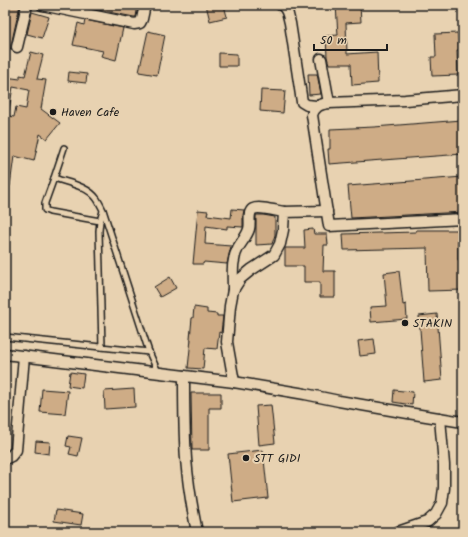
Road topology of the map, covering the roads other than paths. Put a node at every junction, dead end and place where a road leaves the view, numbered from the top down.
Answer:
1 (27, 5) edge
2 (42, 5) edge
3 (145, 5) edge
4 (281, 5) edge
5 (53, 6) edge
6 (17, 47) dead end
7 (321, 59) dead end
8 (463, 95) edge
9 (329, 103) junction
10 (316, 106) junction
11 (64, 148) dead end
12 (54, 178) junction
13 (103, 210) junction
14 (327, 211) junction
15 (284, 212) junction
16 (463, 219) edge
17 (100, 221) junction
18 (233, 290) junction
19 (5, 337) edge
20 (102, 347) junction
21 (149, 352) junction
22 (5, 354) edge
23 (24, 356) junction
24 (160, 373) junction
25 (179, 375) junction
26 (234, 382) junction
27 (440, 418) junction
28 (463, 422) edge
29 (5, 459) edge
30 (197, 532) edge
31 (398, 532) edge

1 - 6 street
2 - 5 street
3 - 5 street
4 - 10 street
7 - 9 street
8 - 9 street
9 - 10 street
10 - 14 street
11 - 12 lane
12 - 13 lane
12 - 17 lane
13 - 17 lane
13 - 21 lane
14 - 15 street
14 - 16 street
15 - 18 street
15 - 18 street
17 - 20 lane
18 - 26 street
19 - 20 lane
20 - 21 lane
21 - 24 lane
22 - 23 street
23 - 24 street
23 - 29 street
24 - 25 street
25 - 26 street
25 - 30 street
26 - 27 street
27 - 28 street
27 - 31 street

